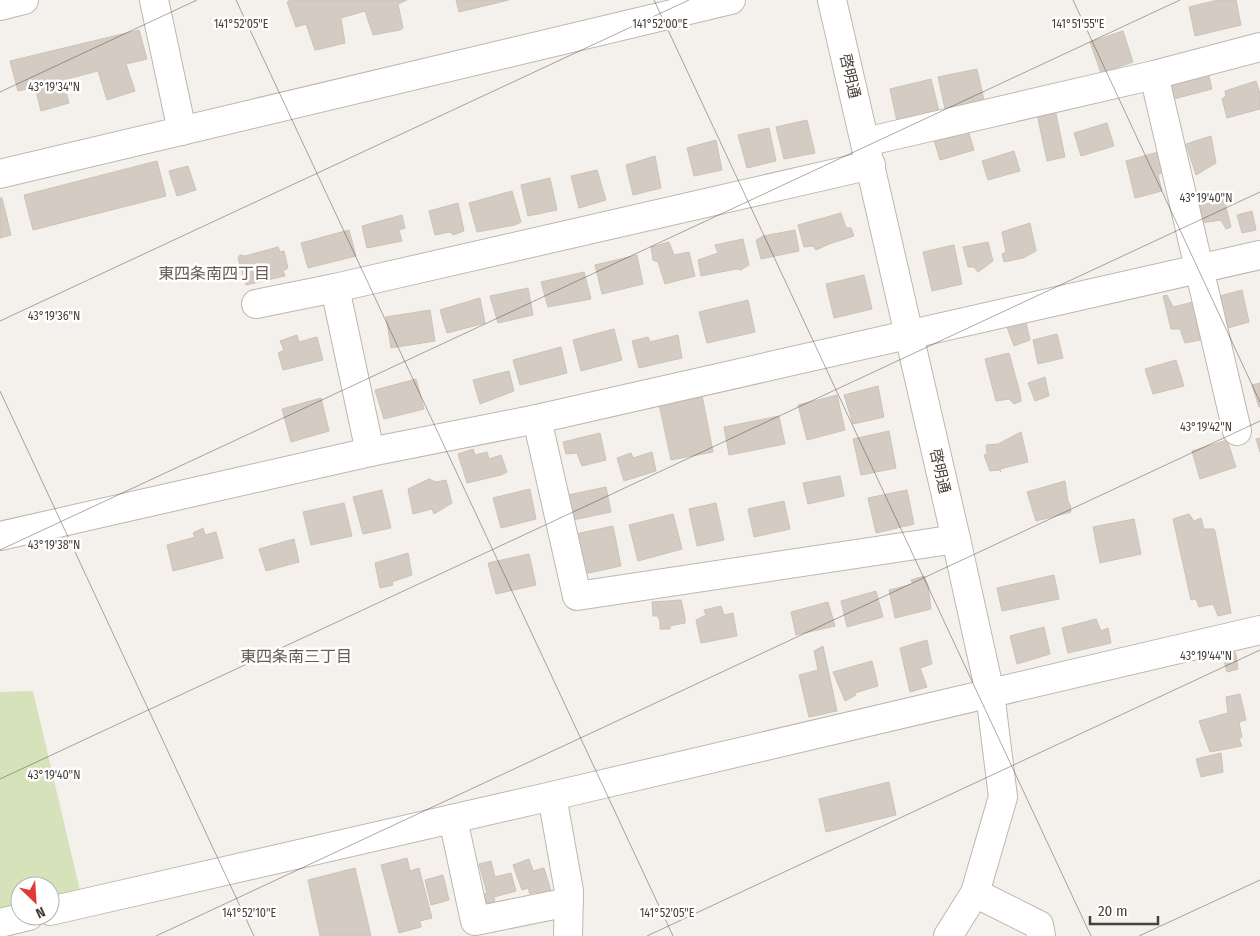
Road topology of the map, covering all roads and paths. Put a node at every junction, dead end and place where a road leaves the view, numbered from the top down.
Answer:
1 (24, 0) edge
2 (154, 0) edge
3 (732, 0) edge
4 (832, 0) edge
5 (0, 6) edge
6 (1260, 47) edge
7 (1154, 75) junction
8 (182, 131) junction
9 (868, 153) junction
10 (0, 174) edge
11 (1260, 255) edge
12 (1199, 270) junction
13 (335, 288) junction
14 (256, 304) dead end
15 (909, 334) junction
16 (537, 419) junction
17 (1237, 431) dead end
18 (370, 452) junction
19 (0, 536) edge
20 (956, 539) junction
21 (1260, 630) edge
22 (990, 693) junction
23 (552, 796) junction
24 (453, 818) junction
25 (975, 894) junction
26 (569, 902) junction
27 (60, 909) edge
28 (568, 936) edge
29 (948, 936) edge
30 (1041, 936) edge

1 - 5 street
2 - 8 street
3 - 8 street
4 - 9 street, 啓明通
6 - 7 street
7 - 9 street
7 - 12 street
8 - 10 street
9 - 13 street
9 - 15 street, 啓明通
11 - 12 street
12 - 15 street
12 - 17 street
13 - 14 street
13 - 18 street
15 - 16 street
15 - 20 street, 啓明通
16 - 18 street
16 - 20 street
18 - 19 street
20 - 22 street, 啓明通
21 - 22 street
22 - 23 street
22 - 25 street, 啓明通
23 - 24 street
23 - 26 street
24 - 26 street
24 - 27 street
25 - 29 street, 啓明通
25 - 30 street
26 - 28 street

